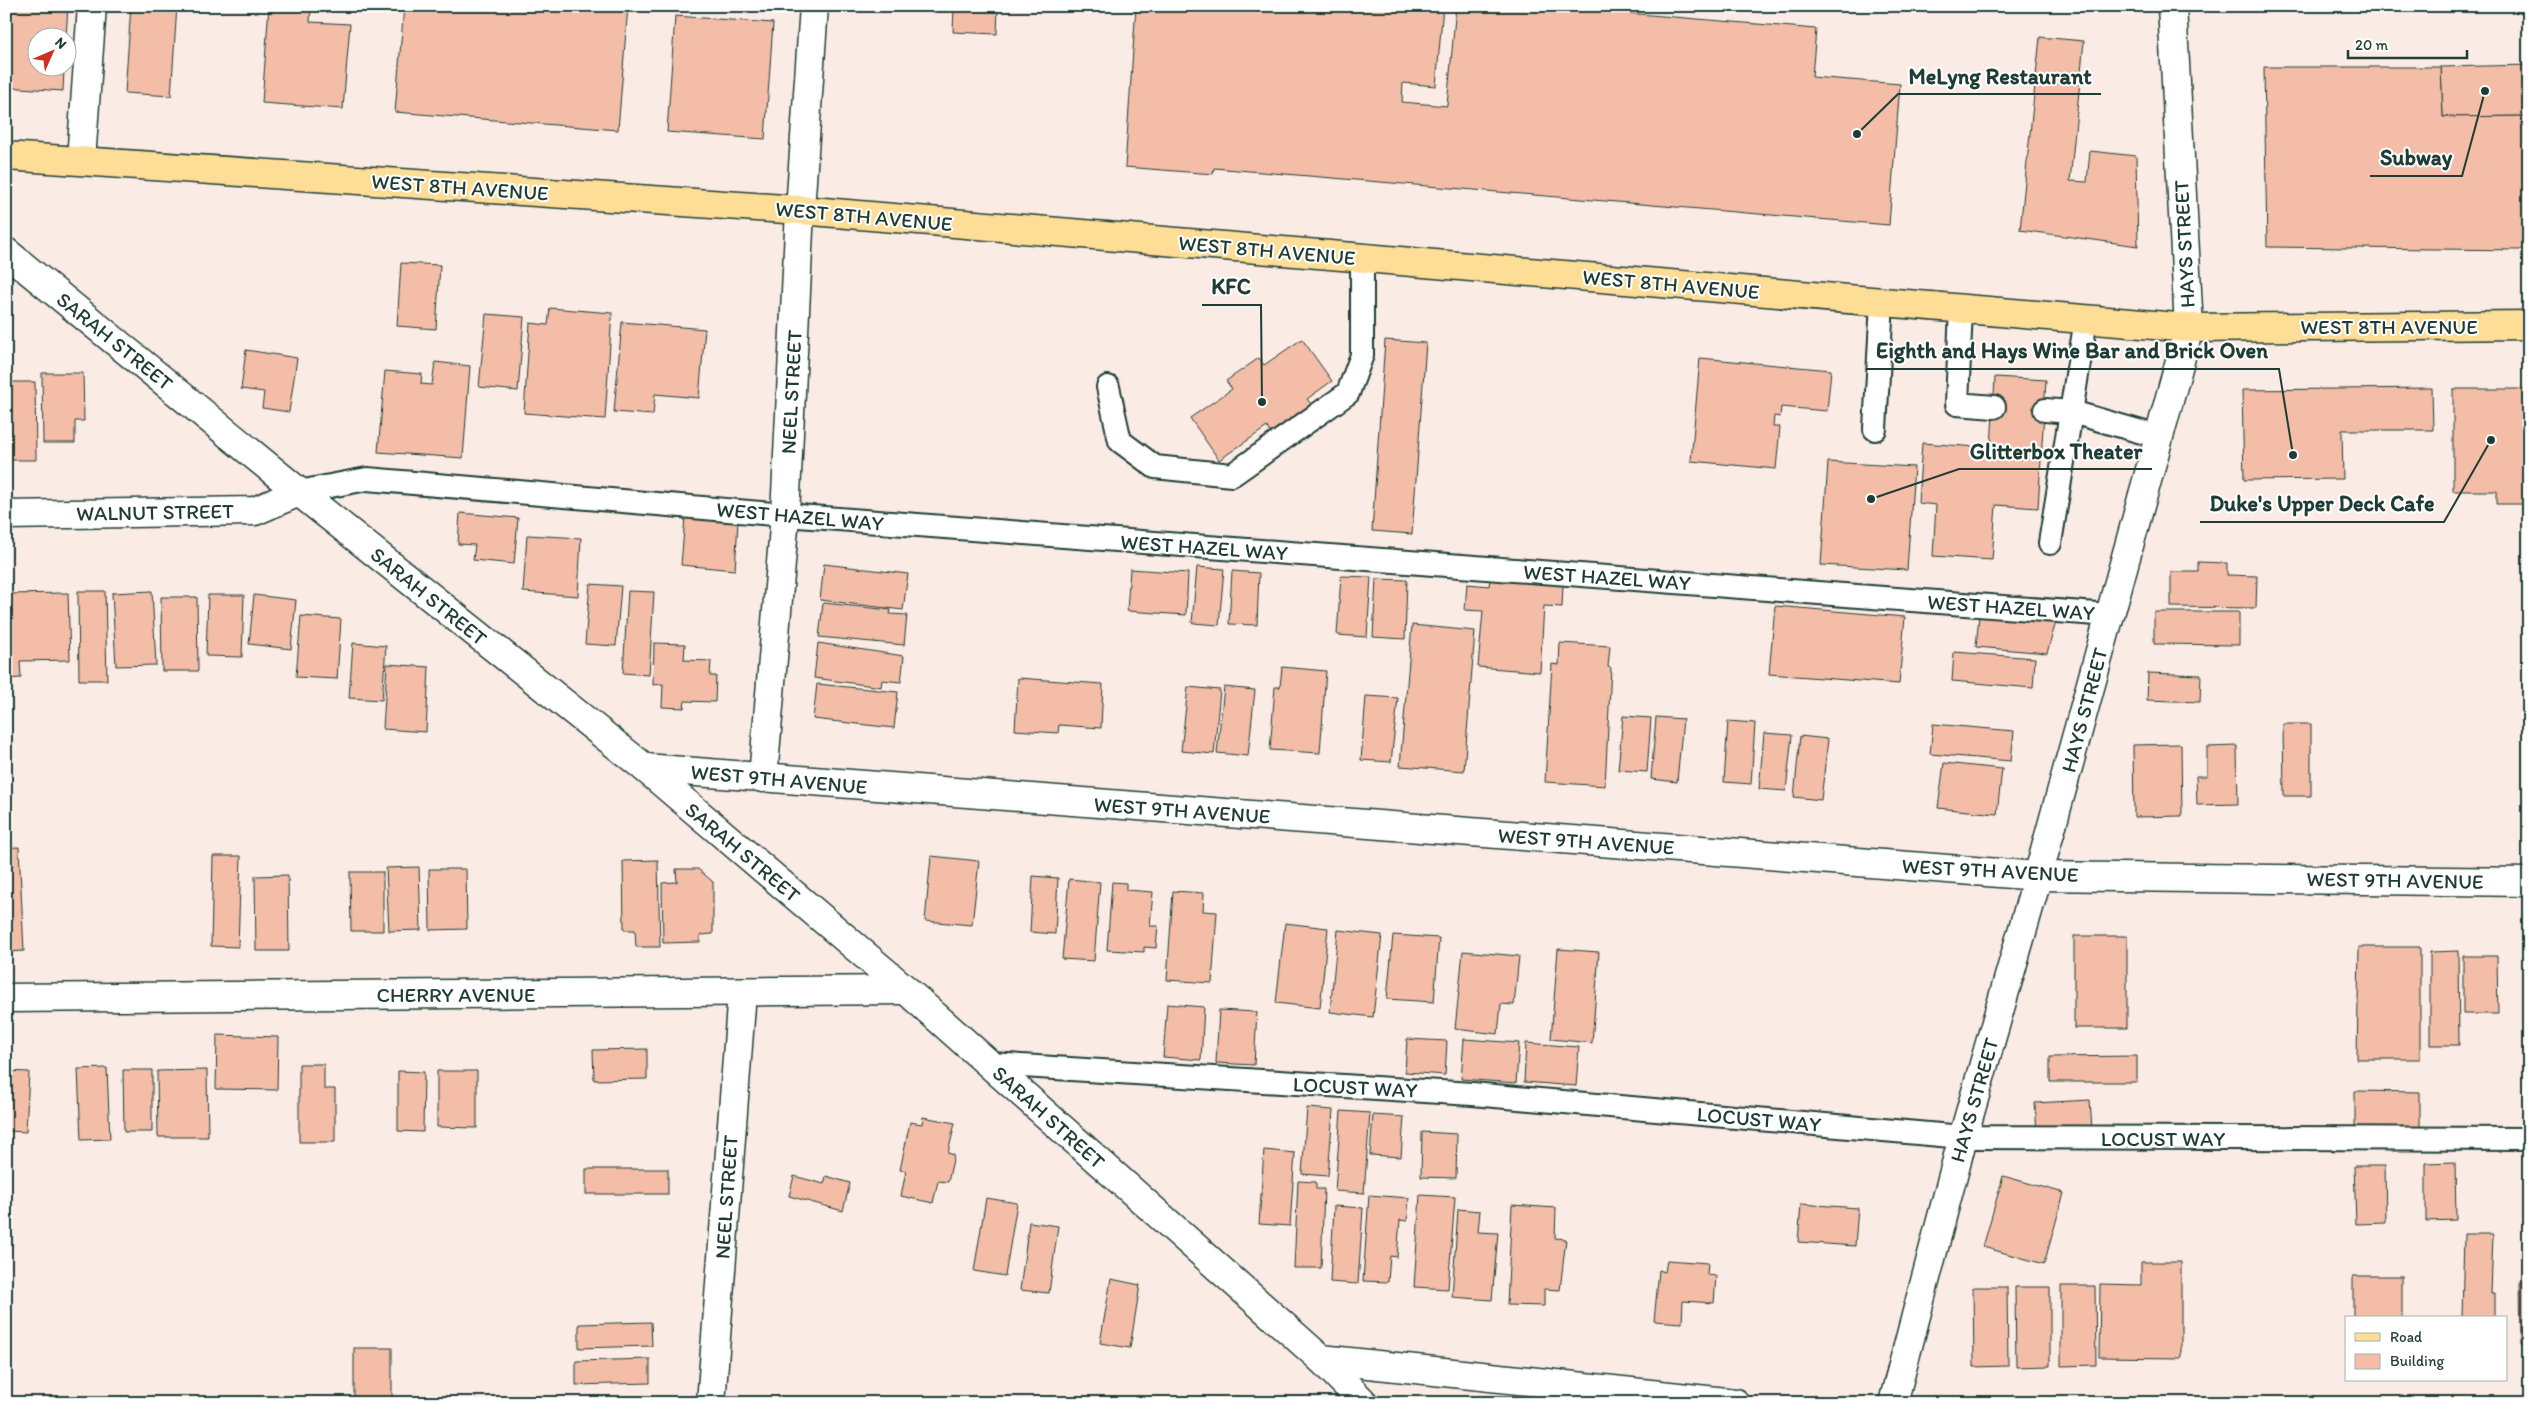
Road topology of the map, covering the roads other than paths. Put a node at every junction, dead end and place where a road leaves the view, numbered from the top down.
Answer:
1 (92, 6) edge
2 (814, 6) edge
3 (2172, 6) edge
4 (6, 156) edge
5 (81, 160) junction
6 (800, 210) junction
7 (6, 252) edge
8 (1362, 258) junction
9 (1882, 302) junction
10 (1961, 308) junction
11 (2086, 319) junction
12 (2529, 325) edge
13 (2189, 328) junction
14 (1108, 387) dead end
15 (1994, 407) dead end
16 (2045, 410) dead end
17 (2072, 412) junction
18 (1875, 429) dead end
19 (2159, 437) junction
20 (299, 492) junction
21 (6, 515) edge
22 (785, 515) junction
23 (2050, 543) dead end
24 (2110, 615) junction
25 (645, 768) junction
26 (763, 778) junction
27 (2038, 876) junction
28 (2529, 882) edge
29 (906, 990) junction
30 (742, 992) junction
31 (6, 998) edge
32 (991, 1064) junction
33 (1963, 1137) junction
34 (2529, 1139) edge
35 (1321, 1359) junction
36 (711, 1403) edge
37 (1364, 1403) edge
38 (1735, 1403) edge
39 (1893, 1403) edge

1 - 5 street
2 - 6 street, NEEL STREET
3 - 13 street, HAYS STREET
4 - 5 main road, WEST 8TH AVENUE
5 - 6 main road, WEST 8TH AVENUE
6 - 8 main road, WEST 8TH AVENUE
6 - 22 street, NEEL STREET
7 - 20 street, SARAH STREET
8 - 9 main road, WEST 8TH AVENUE
8 - 14 lane
9 - 10 main road, WEST 8TH AVENUE
9 - 18 lane
10 - 11 main road, WEST 8TH AVENUE
10 - 15 lane
11 - 13 main road, WEST 8TH AVENUE
11 - 17 lane
12 - 13 main road, WEST 8TH AVENUE
13 - 19 street, HAYS STREET
16 - 17 lane
17 - 19 lane
17 - 23 lane
19 - 24 street, HAYS STREET
20 - 21 street, WALNUT STREET
20 - 22 lane, WEST HAZEL WAY
20 - 25 street, SARAH STREET
22 - 24 lane, WEST HAZEL WAY
22 - 26 street, NEEL STREET
24 - 27 street, HAYS STREET
25 - 26 street, WEST 9TH AVENUE
25 - 29 street, SARAH STREET
26 - 27 street, WEST 9TH AVENUE
27 - 28 street, WEST 9TH AVENUE
27 - 33 street, HAYS STREET
29 - 30 street, CHERRY AVENUE
29 - 32 street, SARAH STREET
30 - 31 street, CHERRY AVENUE
30 - 36 street, NEEL STREET
32 - 33 lane, LOCUST WAY
32 - 35 street, SARAH STREET
33 - 34 lane, LOCUST WAY
33 - 39 street, HAYS STREET
35 - 37 street, SARAH STREET
35 - 38 street

